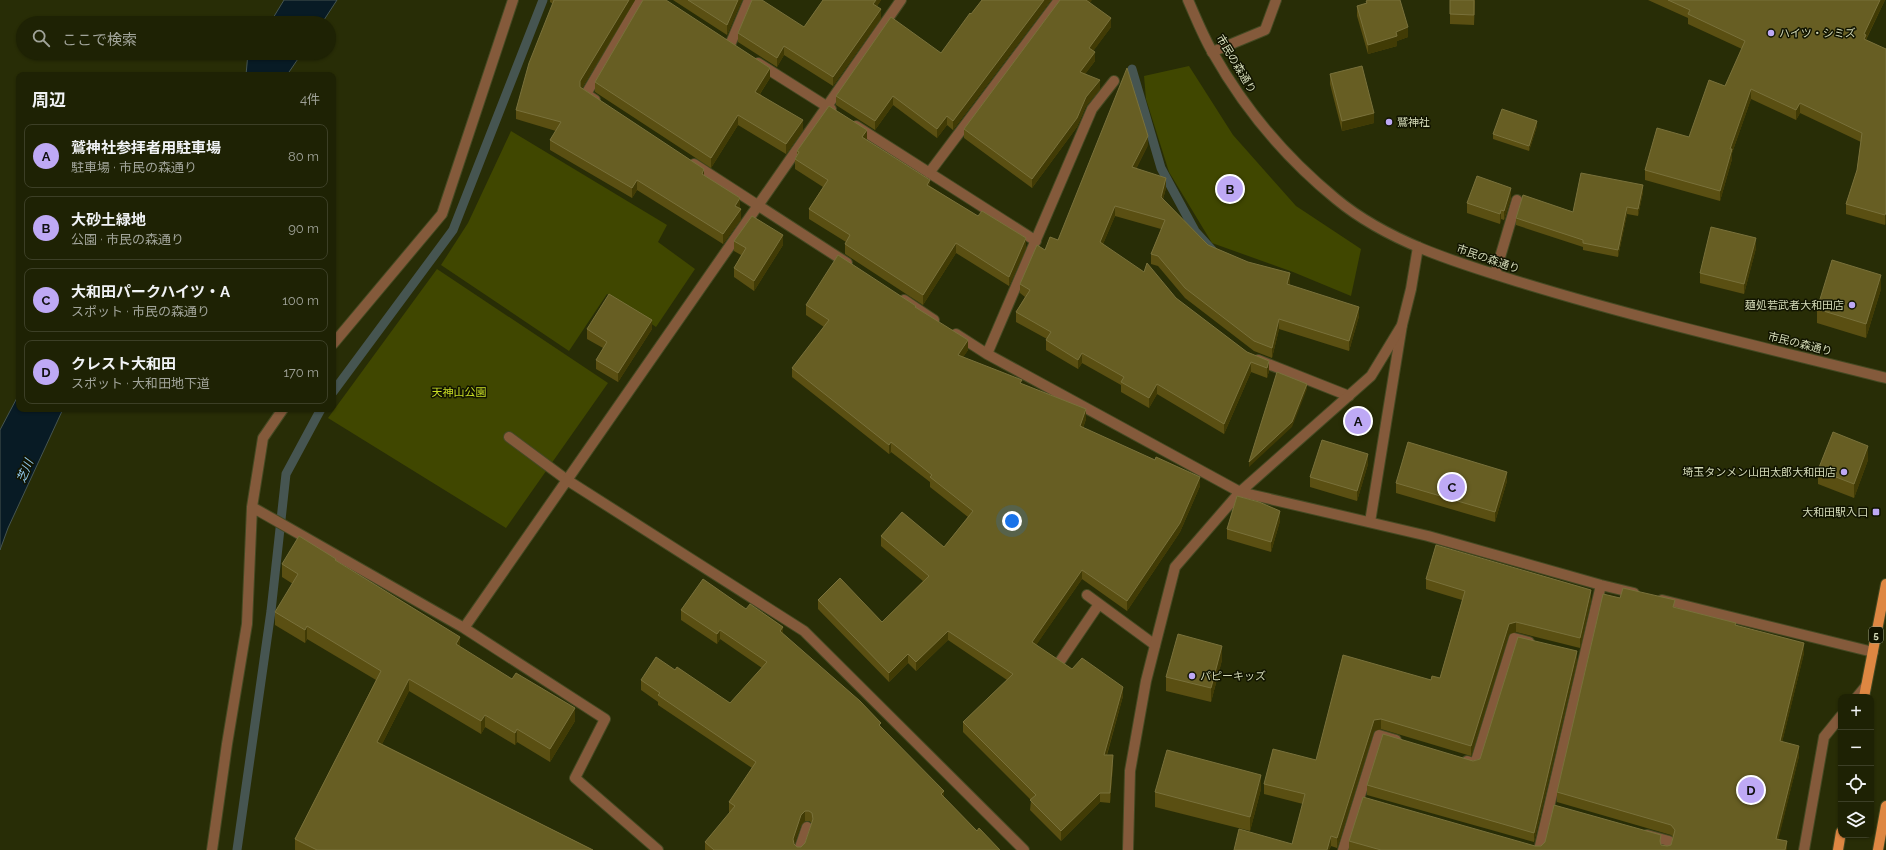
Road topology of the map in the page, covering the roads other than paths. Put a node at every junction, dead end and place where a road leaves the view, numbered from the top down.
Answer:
1 (513, 0) edge
2 (641, 0) edge
3 (749, 0) edge
4 (901, 0) edge
5 (1059, 0) edge
6 (1188, 0) edge
7 (1276, 0) edge
8 (730, 45) edge
9 (1212, 52) junction
10 (750, 57) edge
11 (1114, 82) dead end
12 (826, 106) junction
13 (606, 107) edge
14 (685, 158) edge
15 (930, 173) junction
16 (1517, 200) dead end
17 (757, 205) junction
18 (1036, 241) junction
19 (1418, 247) junction
20 (856, 269) edge
21 (1495, 274) junction
22 (895, 294) edge
23 (1402, 325) junction
24 (336, 340) edge
25 (987, 354) junction
26 (1251, 357) edge
27 (1886, 378) edge
28 (1349, 396) junction
29 (281, 412) edge
30 (508, 437) dead end
31 (567, 480) junction
32 (1240, 492) junction
33 (252, 507) junction
34 (1370, 522) junction
35 (1886, 584) edge
36 (1601, 585) junction
37 (1087, 595) dead end
38 (1099, 604) junction
39 (464, 628) junction
40 (1155, 645) junction
41 (1542, 645) edge
42 (1873, 652) junction
43 (1061, 660) edge
44 (1866, 686) junction
45 (1859, 694) edge
46 (1865, 694) edge
47 (1838, 720) edge
48 (1409, 744) edge
49 (1460, 759) edge
50 (1886, 806) edge
51 (807, 827) dead end
52 (1639, 832) edge
53 (1840, 838) edge
54 (1536, 849) edge
55 (212, 850) edge
56 (658, 850) edge
57 (799, 850) edge
58 (1024, 850) edge
59 (1128, 850) edge
60 (1343, 850) edge
61 (1666, 850) edge
62 (1804, 850) edge
63 (1838, 850) edge
64 (1878, 850) edge

1 - 24 street
2 - 13 street
3 - 8 street
4 - 12 street
5 - 15 street
6 - 9 street, 市民の森通り
7 - 9 street
9 - 19 street, 市民の森通り
10 - 12 street
11 - 18 street
12 - 15 street
12 - 17 street
14 - 17 street
15 - 18 street
16 - 21 street
17 - 20 street
17 - 31 street
18 - 25 street
19 - 21 street, 市民の森通り
19 - 23 street
21 - 27 street, 市民の森通り
22 - 25 street
23 - 28 street
23 - 34 street
25 - 32 street
26 - 28 street
28 - 32 street
29 - 33 street
30 - 31 street
31 - 39 street
31 - 58 street
32 - 34 street
32 - 40 street
33 - 39 street
33 - 55 street
34 - 36 street
35 - 42 main road, 5
36 - 42 street
36 - 54 street
37 - 38 street
38 - 40 street
38 - 43 street
39 - 56 street
40 - 59 street
41 - 49 street
42 - 44 main road, 5
44 - 45 street
44 - 46 main road, 5
47 - 62 street
48 - 60 street
50 - 64 main road
51 - 57 street
52 - 61 street
53 - 63 main road

